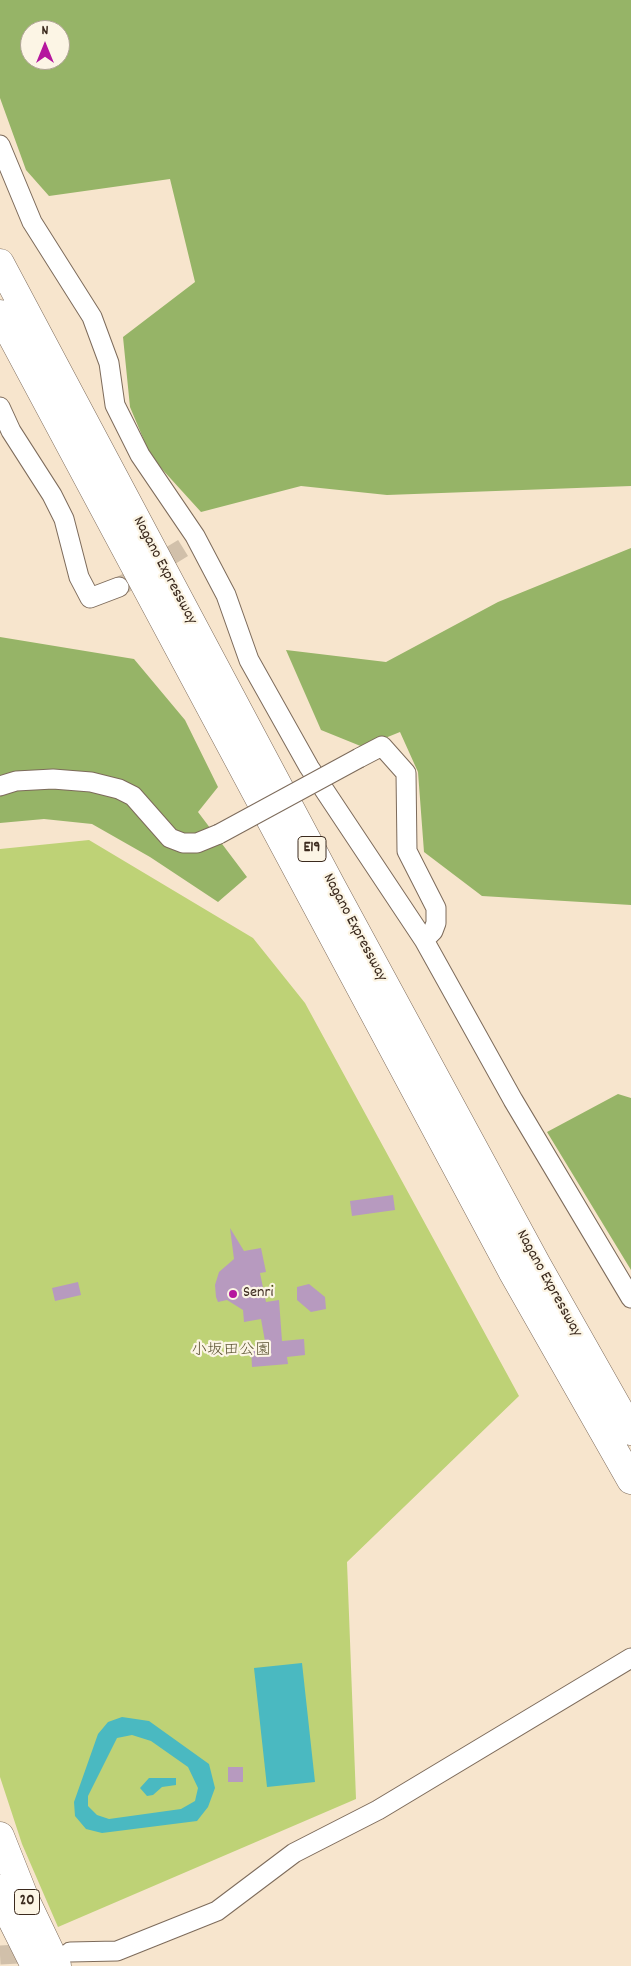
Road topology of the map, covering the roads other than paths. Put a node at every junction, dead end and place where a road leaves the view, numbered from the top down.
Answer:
1 (0, 145) edge
2 (0, 263) edge
3 (0, 314) edge
4 (0, 407) edge
5 (119, 587) tunnel mouth
6 (0, 786) edge
7 (424, 940) junction
8 (631, 1298) edge
9 (631, 1431) edge
10 (631, 1480) edge
11 (631, 1658) edge
12 (0, 1836) edge
13 (0, 1889) edge
14 (64, 1959) edge
15 (35, 1966) edge

1 - 7 street
2 - 9 highway, Nagano Expressway / E19
3 - 10 highway, Nagano Expressway / E19
4 - 5 street
6 - 7 street, bridge
7 - 8 street
11 - 14 street
12 - 14 highway, 20
13 - 15 highway, 20

